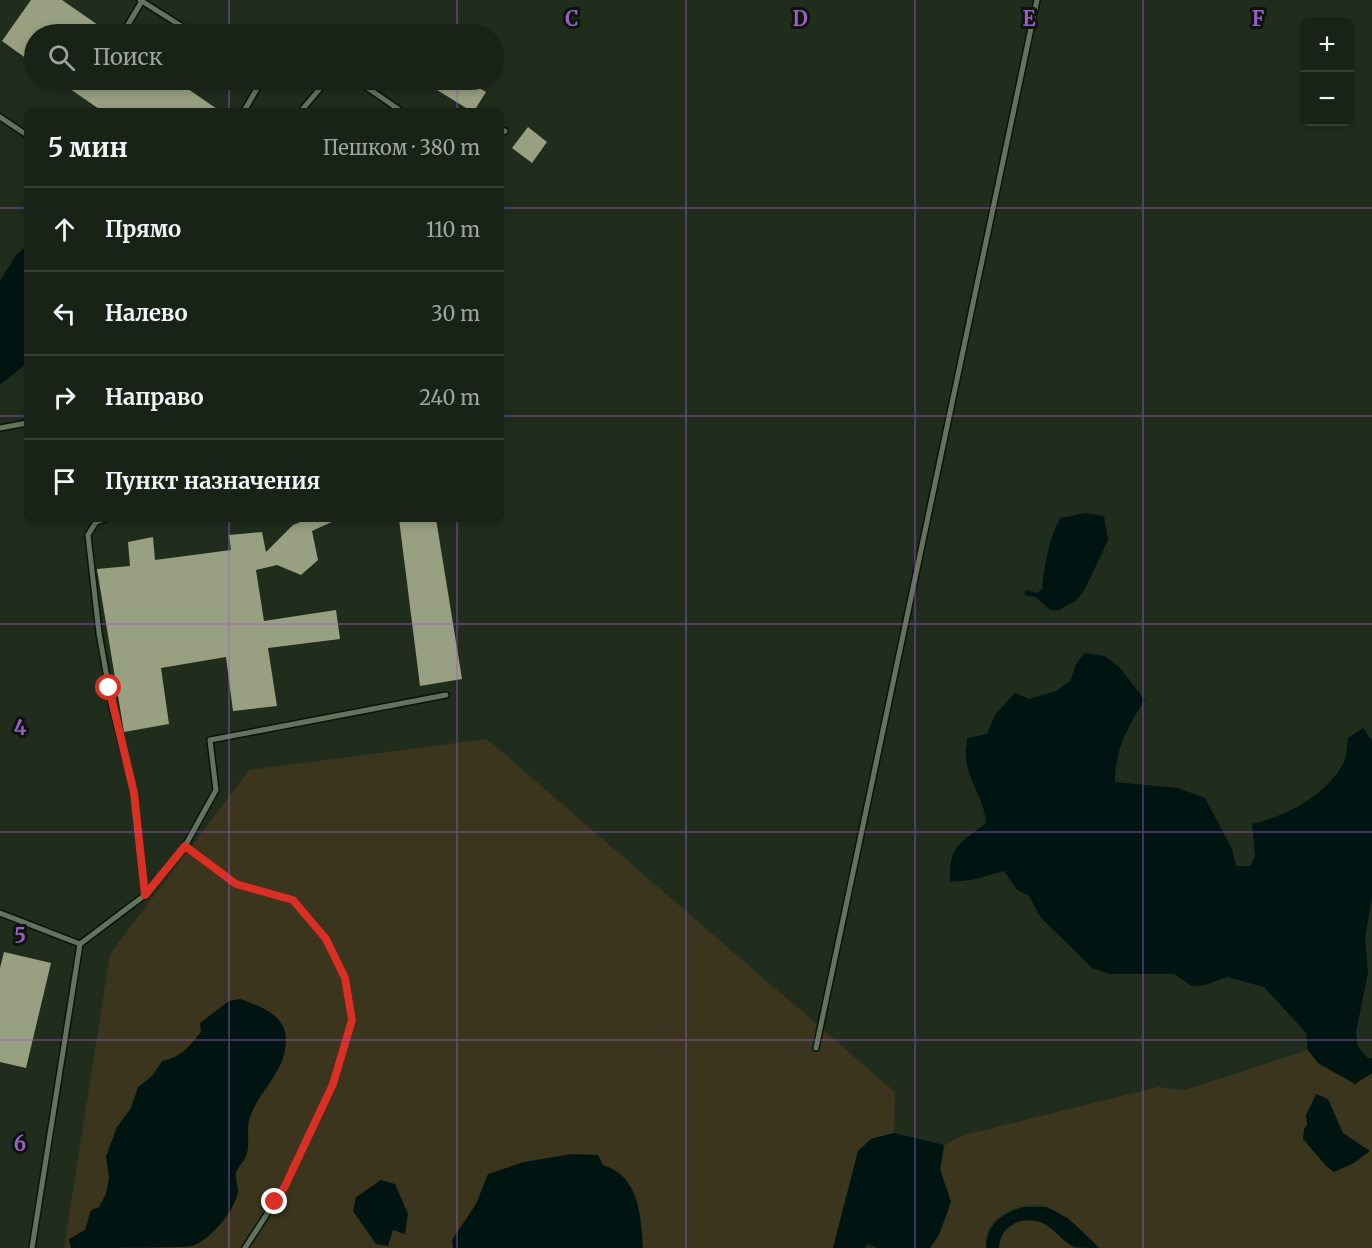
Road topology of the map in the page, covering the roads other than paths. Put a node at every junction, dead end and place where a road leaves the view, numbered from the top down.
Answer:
1 (1037, 0) edge
2 (141, 1) edge
3 (128, 24) edge
4 (173, 24) edge
5 (256, 90) edge
6 (319, 90) edge
7 (371, 90) edge
8 (246, 108) edge
9 (304, 108) edge
10 (397, 108) edge
11 (0, 117) edge
12 (24, 133) edge
13 (24, 424) edge
14 (0, 428) edge
15 (96, 522) edge
16 (446, 695) dead end
17 (185, 846) junction
18 (145, 895) junction
19 (0, 913) edge
20 (80, 944) junction
21 (816, 1048) dead end
22 (32, 1248) edge
23 (245, 1248) edge

1 - 21 lane
2 - 3 lane
2 - 4 lane
5 - 8 lane
6 - 9 lane
7 - 10 lane
11 - 12 lane
13 - 14 lane
15 - 18 lane
16 - 17 lane
17 - 18 lane
17 - 23 lane
18 - 20 lane
19 - 20 lane
20 - 22 lane

